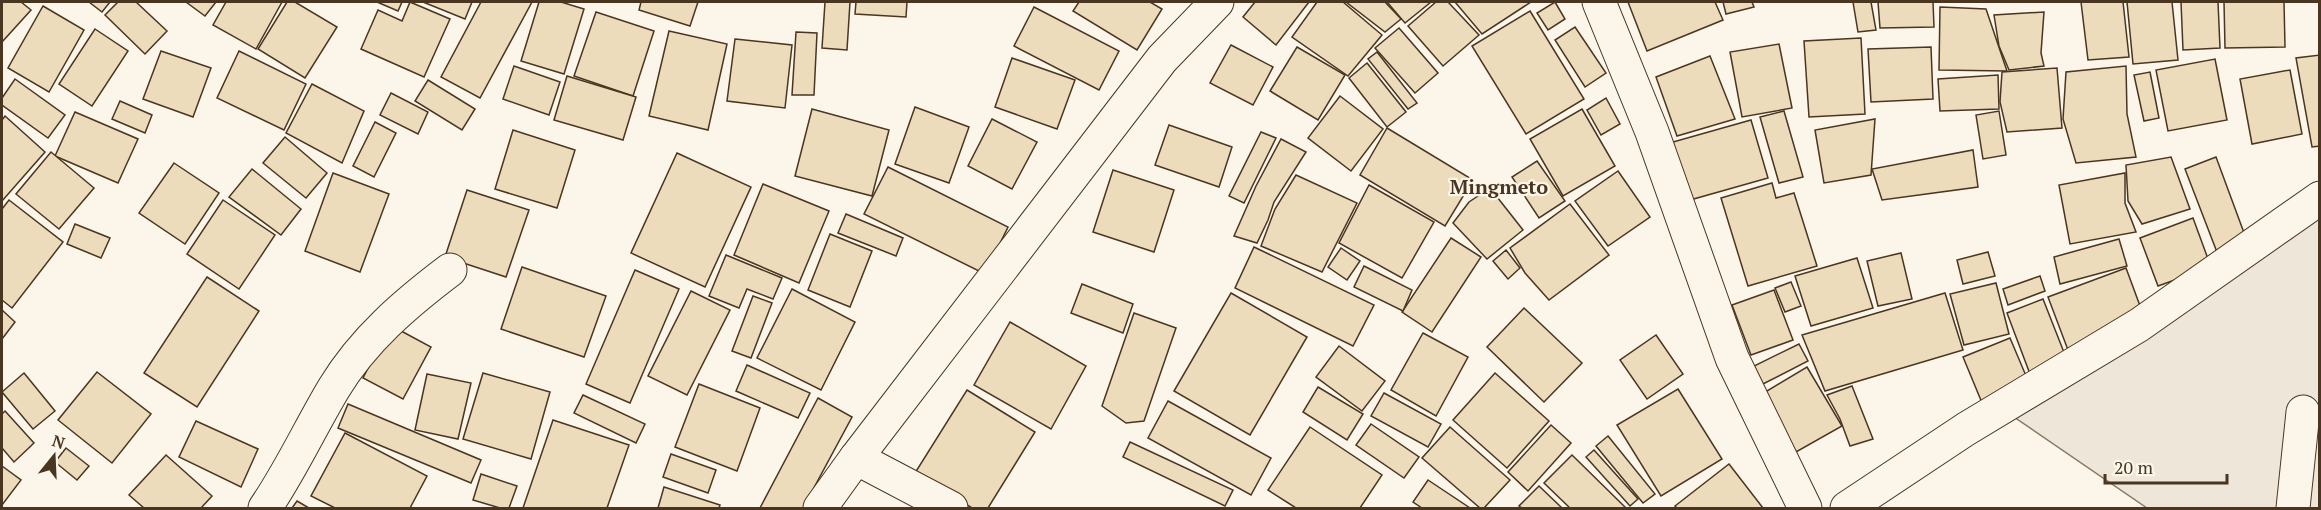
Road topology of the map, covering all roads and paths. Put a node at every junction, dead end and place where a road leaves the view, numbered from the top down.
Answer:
1 (1217, 2) edge
2 (1599, 2) edge
3 (2319, 198) edge
4 (450, 270) dead end
5 (2303, 412) dead end
6 (856, 458) junction
7 (265, 508) edge
8 (820, 508) edge
9 (951, 508) edge
10 (1805, 508) edge
11 (1847, 508) edge
12 (2293, 508) edge

1 - 6 street
2 - 10 street
3 - 11 street
4 - 7 street
5 - 12 street
6 - 8 street
6 - 9 street

